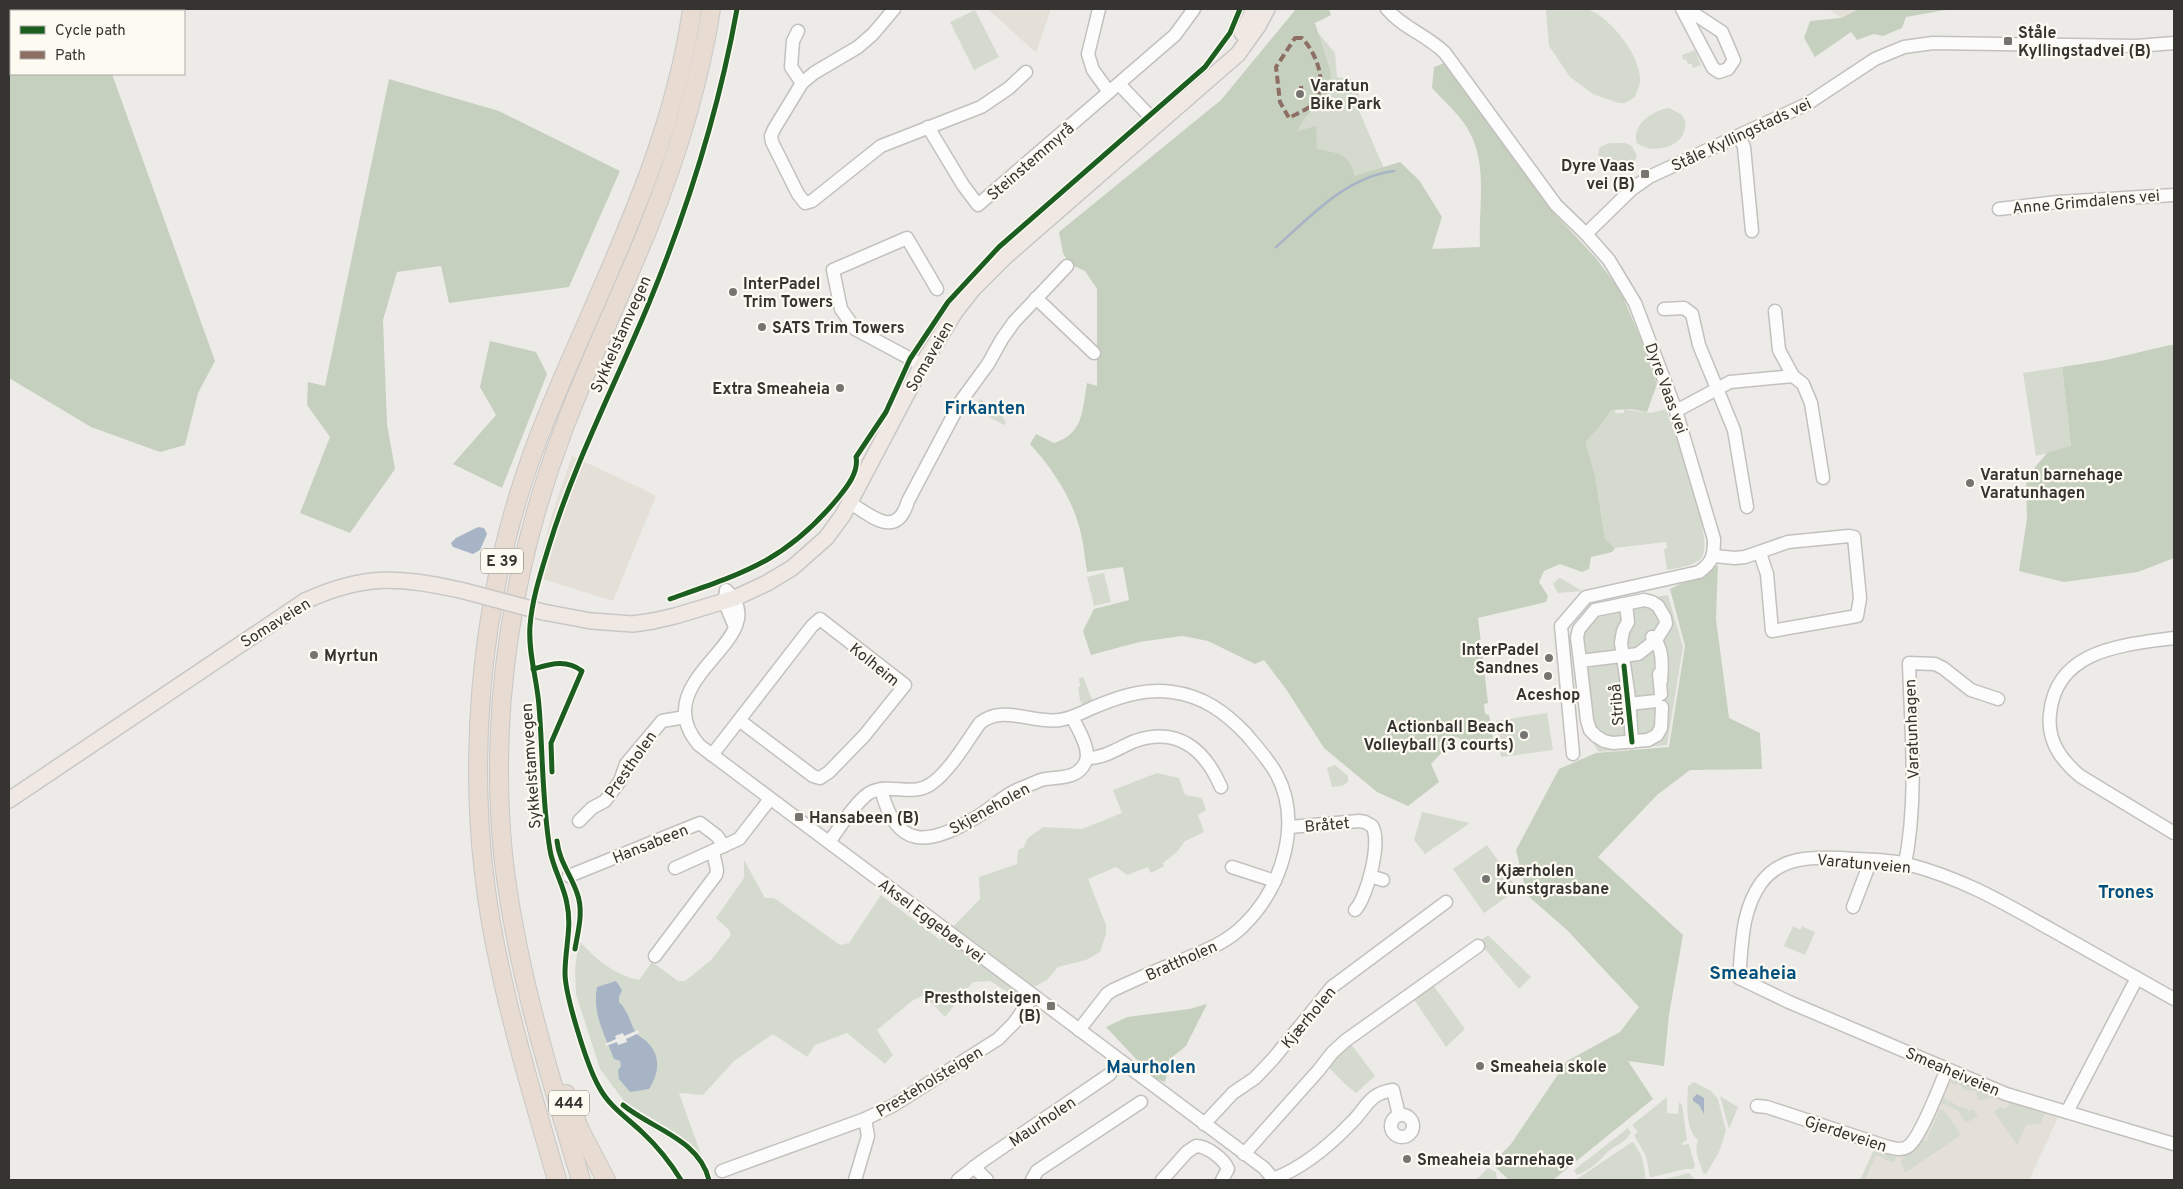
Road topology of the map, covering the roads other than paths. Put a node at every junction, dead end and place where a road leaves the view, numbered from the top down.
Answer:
1 (692, 9) edge
2 (711, 9) edge
3 (894, 9) edge
4 (1099, 9) edge
5 (1194, 9) edge
6 (1254, 9) edge
7 (1267, 9) edge
8 (1387, 9) edge
9 (1682, 9) edge
10 (1687, 9) edge
11 (798, 31) dead end
12 (2174, 43) edge
13 (1216, 71) junction
14 (1026, 72) dead end
15 (802, 83) junction
16 (1119, 84) junction
17 (1108, 92) junction
18 (1157, 124) junction
19 (928, 127) junction
20 (1739, 136) junction
21 (2174, 195) edge
22 (1999, 209) dead end
23 (1752, 231) dead end
24 (1586, 234) junction
25 (1066, 266) dead end
26 (937, 290) dead end
27 (1036, 298) junction
28 (1664, 309) dead end
29 (1775, 311) dead end
30 (1094, 353) dead end
31 (922, 365) junction
32 (1793, 376) junction
33 (1717, 388) junction
34 (1676, 411) junction
35 (1823, 478) dead end
36 (849, 502) junction
37 (1747, 508) dead end
38 (1760, 553) junction
39 (1714, 556) junction
40 (728, 596) junction
41 (1626, 604) junction
42 (2174, 638) edge
43 (1657, 639) junction
44 (1628, 658) junction
45 (1580, 661) junction
46 (1660, 696) junction
47 (1998, 699) dead end
48 (1629, 704) junction
49 (685, 717) junction
50 (1072, 717) junction
51 (739, 720) junction
52 (1632, 742) junction
53 (1573, 754) dead end
54 (712, 755) junction
55 (1088, 758) junction
56 (1221, 787) dead end
57 (881, 790) junction
58 (770, 799) junction
59 (9, 800) edge
60 (579, 821) dead end
61 (1289, 827) junction
62 (2174, 833) edge
63 (829, 842) junction
64 (718, 849) junction
65 (1871, 860) junction
66 (1905, 864) junction
67 (1232, 867) dead end
68 (676, 868) dead end
69 (569, 876) dead end
70 (1370, 876) junction
71 (1383, 880) dead end
72 (1275, 881) junction
73 (1446, 902) dead end
74 (1854, 908) dead end
75 (1354, 910) dead end
76 (1478, 946) dead end
77 (655, 956) dead end
78 (1739, 978) joint
79 (2137, 978) junction
80 (1033, 996) junction
81 (2174, 999) edge
82 (537, 1024) junction
83 (1079, 1030) junction
84 (1947, 1070) junction
85 (1110, 1074) dead end
86 (1142, 1102) dead end
87 (1758, 1106) dead end
88 (2067, 1112) junction
89 (1399, 1116) dead end
90 (864, 1119) junction
91 (1204, 1124) junction
92 (2174, 1144) edge
93 (1244, 1154) junction
94 (974, 1167) junction
95 (722, 1171) dead end
96 (557, 1180) edge
97 (581, 1180) edge
98 (606, 1180) edge
99 (855, 1180) edge
100 (958, 1180) edge
101 (987, 1180) edge
102 (1032, 1180) edge
103 (1162, 1180) edge
104 (1222, 1180) edge
105 (1273, 1180) edge

1 - 96 highway, E 39
2 - 82 highway, E 39
3 - 15 street
4 - 17 street
5 - 16 street, Steinstemmyrå
6 - 13 main road, Somaveien
7 - 13 main road, Somaveien
8 - 24 street, Dyre Vaas vei
9 - 10 street
11 - 15 street
12 - 20 street, Ståle Kyllingstads vei
13 - 18 main road, Somaveien
14 - 19 street
15 - 19 street
16 - 17 street, Steinstemmyrå
16 - 18 street
17 - 19 street, Steinstemmyrå
18 - 31 main road, Somaveien
20 - 23 street
20 - 24 street, Ståle Kyllingstads vei
21 - 22 street, Anne Grimdalens vei
24 - 34 street, Dyre Vaas vei
25 - 27 street
26 - 31 street
27 - 30 street
27 - 36 street
28 - 33 street
29 - 32 street
31 - 36 main road, Somaveien
32 - 33 street
32 - 35 street
33 - 34 street
33 - 37 street
34 - 39 street, Dyre Vaas vei
36 - 40 main road, Somaveien
38 - 38 street
38 - 39 street
39 - 53 street
40 - 49 street
40 - 59 main road, Somaveien, bridge
41 - 43 street
41 - 44 street, Stribå
41 - 45 street
42 - 62 street
43 - 44 street
43 - 46 street
44 - 45 street
44 - 48 street, Stribå
45 - 52 street
46 - 48 street
46 - 52 street
47 - 66 street, Varatunhagen
48 - 52 street, Stribå
49 - 54 street, Aksel Eggebøs vei
49 - 60 street, Prestholen
50 - 55 street
50 - 57 street
50 - 61 street, Brattholen
51 - 51 street, Kolheim
51 - 54 street, Kolheim
54 - 58 street, Aksel Eggebøs vei
55 - 56 street
55 - 57 street, Skjeneholen
57 - 63 street
58 - 63 street, Aksel Eggebøs vei
58 - 64 street, Hansabeen
61 - 70 street, Bråtet
61 - 72 street, Brattholen
63 - 80 street, Aksel Eggebøs vei
64 - 68 street, Hansabeen
64 - 69 street, Hansabeen
64 - 77 street
65 - 66 street, Varatunveien
65 - 74 street
65 - 78 street, Varatunveien
66 - 79 street, Varatunveien
67 - 72 street
70 - 71 street
70 - 75 street, Bråtet
72 - 83 street, Brattholen
73 - 91 street, Kjærholen
76 - 93 street
78 - 84 street, Smeaheiveien
79 - 81 street, Varatunveien
79 - 88 street
80 - 83 street, Aksel Eggebøs vei
80 - 90 street, Presteholsteigen
82 - 97 highway, E 39
82 - 98 highway, 444
83 - 91 street, Aksel Eggebøs vei
84 - 87 street, Gjerdeveien
84 - 88 street, Smeaheiveien
85 - 94 street, Maurholen
86 - 102 street
88 - 92 street, Smeaheiveien
89 - 105 street
90 - 95 street, Presteholsteigen
90 - 99 street
91 - 93 street, Aksel Eggebøs vei
93 - 105 street, Aksel Eggebøs vei
94 - 100 street, Maurholen
94 - 101 street
103 - 104 street

